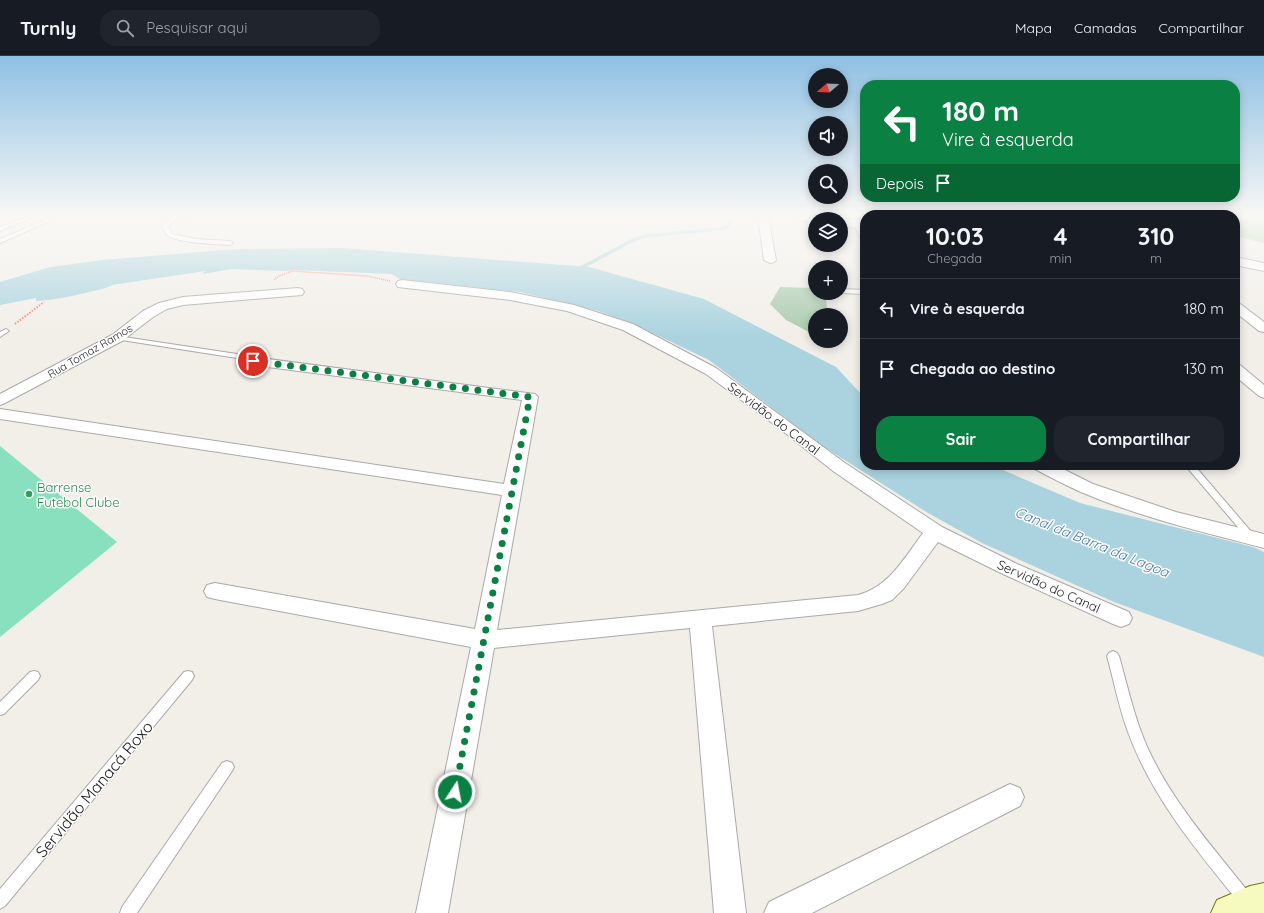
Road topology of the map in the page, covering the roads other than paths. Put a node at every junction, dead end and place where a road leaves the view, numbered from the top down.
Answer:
1 (770, 257) edge
2 (770, 260) dead end
3 (1240, 262) edge
4 (1264, 266) edge
5 (402, 284) road end
6 (848, 291) edge
7 (298, 292) dead end
8 (860, 292) edge
9 (1240, 310) edge
10 (1264, 328) edge
11 (6, 331) road end
12 (0, 335) edge
13 (117, 338) junction
14 (237, 356) dead end
15 (253, 361) dead end
16 (1240, 372) edge
17 (1264, 393) edge
18 (0, 400) edge
19 (0, 414) edge
20 (1051, 470) edge
21 (1194, 470) edge
22 (512, 491) junction
23 (934, 532) junction
24 (1257, 539) edge
25 (215, 591) dead end
26 (1121, 618) dead end
27 (700, 619) junction
28 (484, 640) junction
29 (1114, 656) dead end
30 (34, 676) dead end
31 (188, 676) dead end
32 (0, 710) edge
33 (227, 767) dead end
34 (1010, 797) dead end
35 (0, 902) edge
36 (1248, 906) edge
37 (128, 913) edge
38 (432, 913) edge
39 (730, 913) edge
40 (780, 913) edge

1 - 2 street
3 - 4 street
5 - 23 street, Servidão do Canal
6 - 8 lane
7 - 13 street, Rua Tomaz Ramos
9 - 10 street
11 - 12 lane
13 - 14 lane
13 - 18 street, Rua Tomaz Ramos
15 - 22 street
16 - 17 street
19 - 22 street
20 - 24 street
21 - 24 lane
22 - 28 street
23 - 26 street, Servidão do Canal
23 - 27 street
25 - 28 street
27 - 28 street
27 - 39 street
28 - 38 street
29 - 36 lane
30 - 32 lane
31 - 35 lane, Servidão Manacá Roxo
33 - 37 lane
34 - 40 street

